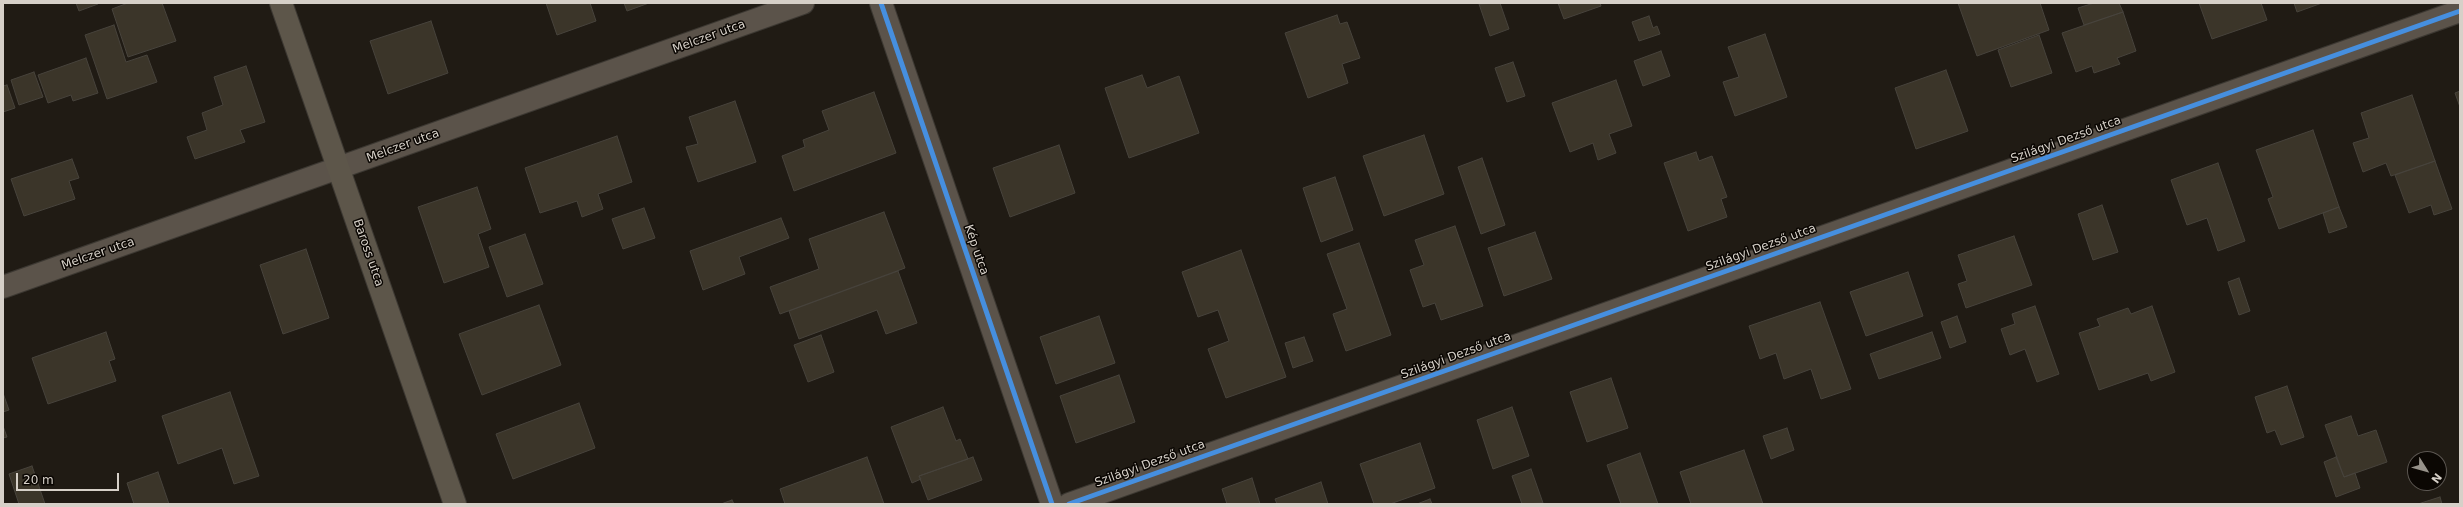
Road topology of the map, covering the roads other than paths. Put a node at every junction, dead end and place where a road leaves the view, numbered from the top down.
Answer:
1 (281, 3) edge
2 (804, 3) edge
3 (881, 3) edge
4 (2460, 11) edge
5 (339, 169) junction
6 (3, 287) edge
7 (455, 504) edge
8 (1052, 504) edge
9 (1069, 504) edge

1 - 5 street, Baross utca
2 - 5 street, Melczer utca
3 - 8 street, Kép utca
4 - 9 street, Szilágyi Dezső utca
5 - 6 street, Melczer utca
5 - 7 street, Baross utca

